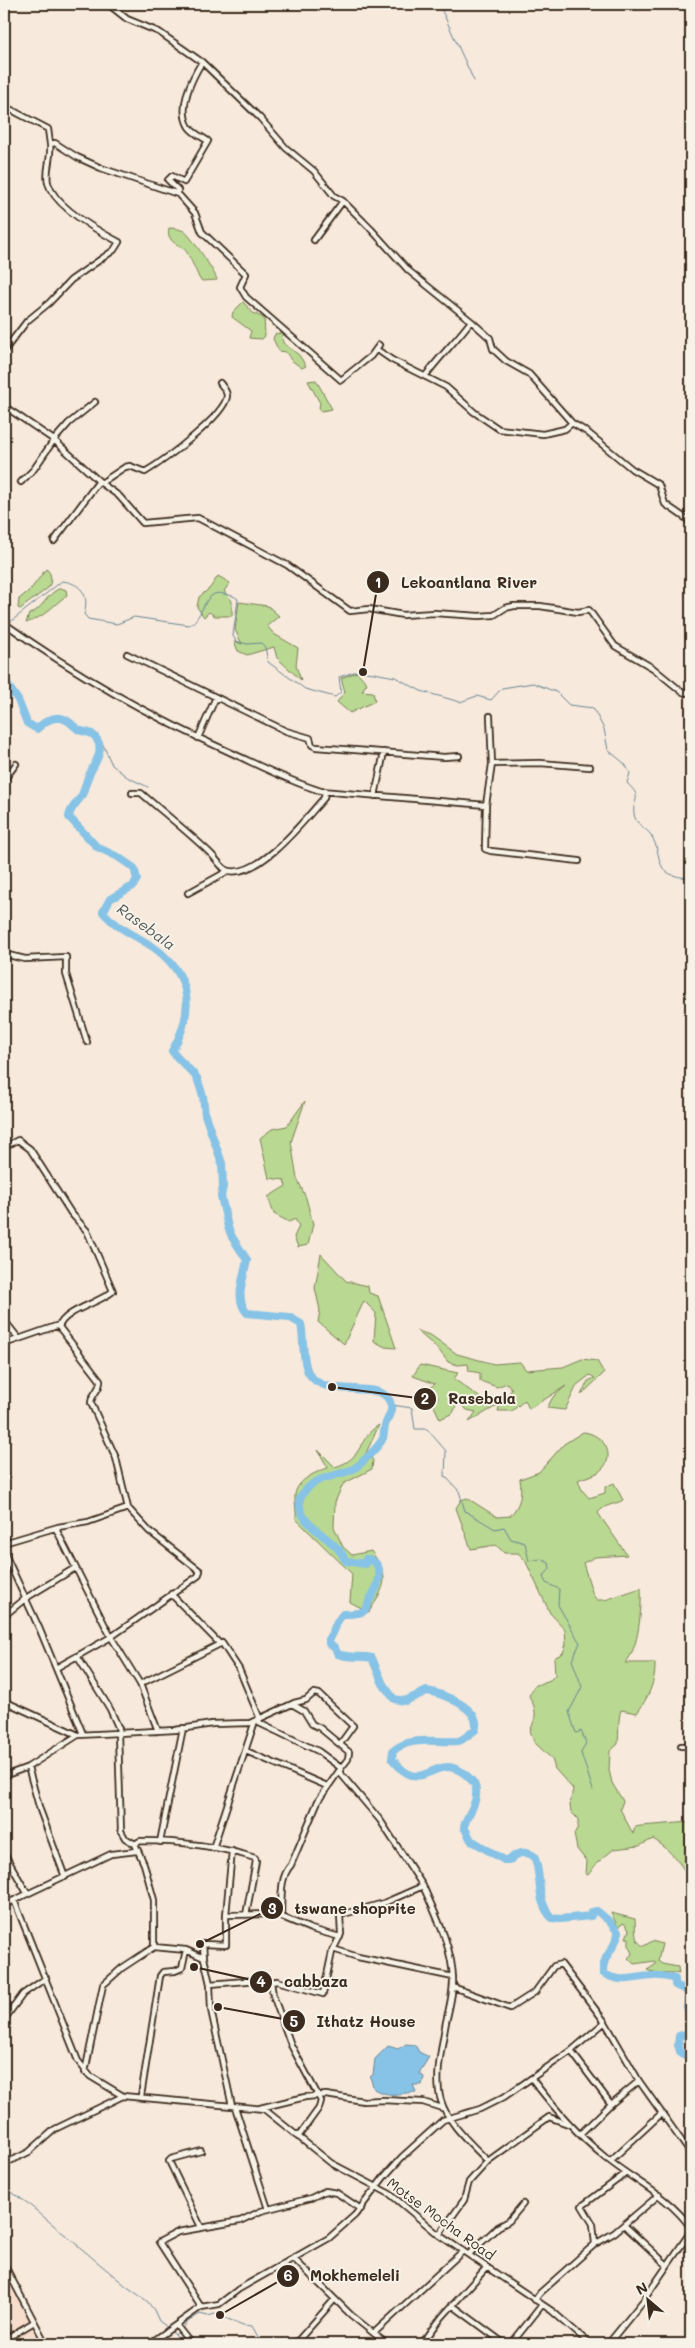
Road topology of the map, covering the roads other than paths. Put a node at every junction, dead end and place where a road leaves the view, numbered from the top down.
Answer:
1 (108, 4) edge
2 (202, 62) junction
3 (4, 106) edge
4 (50, 144) junction
5 (178, 194) junction
6 (343, 201) junction
7 (314, 240) dead end
8 (471, 321) junction
9 (4, 351) edge
10 (426, 375) junction
11 (220, 383) dead end
12 (95, 402) dead end
13 (4, 406) edge
14 (572, 423) junction
15 (54, 440) junction
16 (21, 482) dead end
17 (100, 482) junction
18 (691, 522) edge
19 (54, 541) dead end
20 (4, 623) edge
21 (127, 654) dead end
22 (691, 692) edge
23 (216, 697) junction
24 (490, 716) dead end
25 (198, 738) junction
26 (384, 752) junction
27 (458, 756) dead end
28 (16, 764) dead end
29 (492, 764) junction
30 (590, 767) dead end
31 (4, 780) edge
32 (325, 791) junction
33 (132, 793) dead end
34 (376, 796) junction
35 (486, 805) junction
36 (579, 861) dead end
37 (228, 872) junction
38 (188, 893) dead end
39 (4, 954) edge
40 (87, 1042) dead end
41 (4, 1147) edge
42 (4, 1320) edge
43 (60, 1325) junction
44 (19, 1339) junction
45 (4, 1344) edge
46 (128, 1508) junction
47 (56, 1529) junction
48 (4, 1543) edge
49 (4, 1552) edge
50 (75, 1568) junction
51 (171, 1594) junction
52 (26, 1598) junction
53 (4, 1616) edge
54 (111, 1637) junction
55 (220, 1644) junction
56 (77, 1656) junction
57 (56, 1668) junction
58 (140, 1684) junction
59 (4, 1701) edge
60 (292, 1704) junction
61 (258, 1720) junction
62 (183, 1728) junction
63 (158, 1731) junction
64 (118, 1733) junction
65 (81, 1735) junction
66 (340, 1744) junction
67 (681, 1746) dead end
68 (691, 1746) edge
69 (246, 1751) junction
70 (28, 1767) junction
71 (341, 1768) junction
72 (4, 1776) edge
73 (327, 1786) junction
74 (160, 1842) junction
75 (135, 1844) junction
76 (213, 1848) junction
77 (137, 1851) junction
78 (232, 1851) junction
79 (4, 1853) edge
80 (65, 1877) junction
81 (423, 1886) junction
82 (27, 1893) junction
83 (14, 1900) junction
84 (4, 1905) edge
85 (226, 1915) junction
86 (246, 1916) junction
87 (281, 1916) junction
88 (340, 1937) junction
89 (154, 1947) junction
90 (334, 1948) junction
91 (186, 1950) junction
92 (204, 1958) junction
93 (453, 1977) junction
94 (46, 1978) junction
95 (270, 1982) junction
96 (210, 1984) junction
97 (453, 1987) junction
98 (4, 2020) edge
99 (605, 2022) junction
100 (570, 2051) junction
101 (85, 2072) junction
102 (532, 2079) junction
103 (639, 2081) junction
104 (123, 2096) junction
105 (141, 2096) junction
106 (318, 2096) junction
107 (611, 2104) junction
108 (234, 2107) junction
109 (260, 2108) junction
110 (442, 2108) junction
111 (662, 2113) junction
112 (448, 2117) junction
113 (569, 2123) junction
114 (580, 2134) junction
115 (298, 2137) junction
116 (201, 2151) dead end
117 (691, 2154) edge
118 (488, 2161) junction
119 (610, 2161) junction
120 (4, 2164) edge
121 (625, 2174) junction
122 (376, 2187) junction
123 (659, 2195) junction
124 (523, 2204) dead end
125 (361, 2208) junction
126 (268, 2209) junction
127 (624, 2225) junction
128 (201, 2227) junction
129 (691, 2230) edge
130 (439, 2235) junction
131 (595, 2244) junction
132 (463, 2251) junction
133 (469, 2254) junction
134 (293, 2258) junction
135 (4, 2264) edge
136 (667, 2265) junction
137 (487, 2267) junction
138 (334, 2300) junction
139 (535, 2300) junction
140 (452, 2305) junction
141 (542, 2305) junction
142 (201, 2307) junction
143 (34, 2322) junction
144 (176, 2325) junction
145 (374, 2333) junction
146 (425, 2339) junction
147 (4, 2340) edge
148 (46, 2344) edge
149 (149, 2344) edge
150 (191, 2344) edge
151 (295, 2344) edge
152 (388, 2344) edge
153 (422, 2344) edge
154 (431, 2344) edge
155 (505, 2344) edge
156 (511, 2344) edge
157 (590, 2344) edge
158 (608, 2344) edge

1 - 2 street
2 - 5 street
2 - 6 street
3 - 4 street
4 - 5 street
4 - 9 street
5 - 10 street
6 - 7 street
6 - 8 street
8 - 10 street
8 - 14 street
10 - 14 street
11 - 17 street
12 - 15 street
13 - 15 street
14 - 18 street
15 - 16 street
15 - 17 street
17 - 19 street
17 - 22 street
20 - 25 street
21 - 23 street
23 - 25 street
23 - 26 street
24 - 29 street
25 - 32 street
26 - 27 street
26 - 34 street
28 - 31 street
29 - 30 street
29 - 35 street
32 - 34 street
32 - 37 street
33 - 37 street
34 - 35 street
35 - 36 street
37 - 38 street
39 - 40 street
41 - 43 street
42 - 44 street
43 - 44 street
43 - 46 street
44 - 45 street
46 - 47 street
46 - 51 street
47 - 48 street
47 - 50 street
49 - 52 street
50 - 52 street
50 - 54 street
51 - 54 street
51 - 55 street
52 - 53 street
52 - 57 street
54 - 56 street
54 - 58 street
55 - 58 street
55 - 61 street
56 - 57 street
56 - 64 street
57 - 65 street
58 - 63 street
59 - 65 street
60 - 61 street
60 - 66 street
60 - 66 street
61 - 62 street
61 - 69 street
61 - 71 street
62 - 63 street
62 - 74 street
63 - 64 street
64 - 65 street
64 - 75 street
65 - 70 street
66 - 71 street
67 - 68 street
69 - 73 street
69 - 76 street
70 - 72 street
70 - 80 street
71 - 73 street
71 - 81 street
73 - 87 street
74 - 75 street
74 - 76 street
75 - 77 street
76 - 78 street
77 - 80 street
77 - 89 street
78 - 85 street
78 - 86 street
79 - 82 street
80 - 82 street
81 - 88 street
81 - 93 street
82 - 83 street
83 - 84 street
83 - 94 street
85 - 86 street
85 - 92 street
86 - 87 street
87 - 88 street
88 - 90 street
89 - 91 street
89 - 101 street
90 - 93 street
90 - 95 street
91 - 92 street
91 - 105 street
92 - 96 street
93 - 97 street
94 - 98 street
94 - 101 street
95 - 96 street
95 - 106 street
96 - 108 street
97 - 99 street
97 - 110 street
99 - 100 street
99 - 103 street
100 - 102 street
100 - 107 street
101 - 104 street
102 - 112 street
102 - 113 street
103 - 107 street
103 - 111 street
104 - 105 street
104 - 120 street
105 - 108 street
106 - 109 street
106 - 110 street
106 - 115 street
107 - 114 street
108 - 109 street
108 - 126 street
109 - 115 street, Motse Mocha Road
110 - 112 street
111 - 117 street
111 - 119 street
112 - 118 street
112 - 122 street
113 - 114 street
113 - 118 street
114 - 119 street
115 - 122 street, Motse Mocha Road
116 - 128 street
118 - 130 street
119 - 121 street
121 - 123 street
121 - 131 street
122 - 125 street
122 - 130 street, Motse Mocha Road
123 - 127 street
123 - 129 street
124 - 133 street
125 - 126 street
125 - 134 street
126 - 128 street
127 - 131 street
127 - 136 street
128 - 142 street
129 - 136 street
130 - 132 street, Motse Mocha Road
131 - 139 street
132 - 133 street, Motse Mocha Road
132 - 145 street
133 - 137 street, Motse Mocha Road
134 - 138 street
134 - 142 street
135 - 143 street
136 - 158 street
137 - 139 street, Motse Mocha Road
137 - 140 street
138 - 145 street
138 - 151 street
139 - 141 street, Motse Mocha Road
140 - 146 street
140 - 155 street
141 - 156 street
141 - 157 street, Motse Mocha Road
142 - 144 street
143 - 147 street
143 - 148 street
144 - 149 street
144 - 150 street
145 - 152 street
146 - 153 street
146 - 154 street

